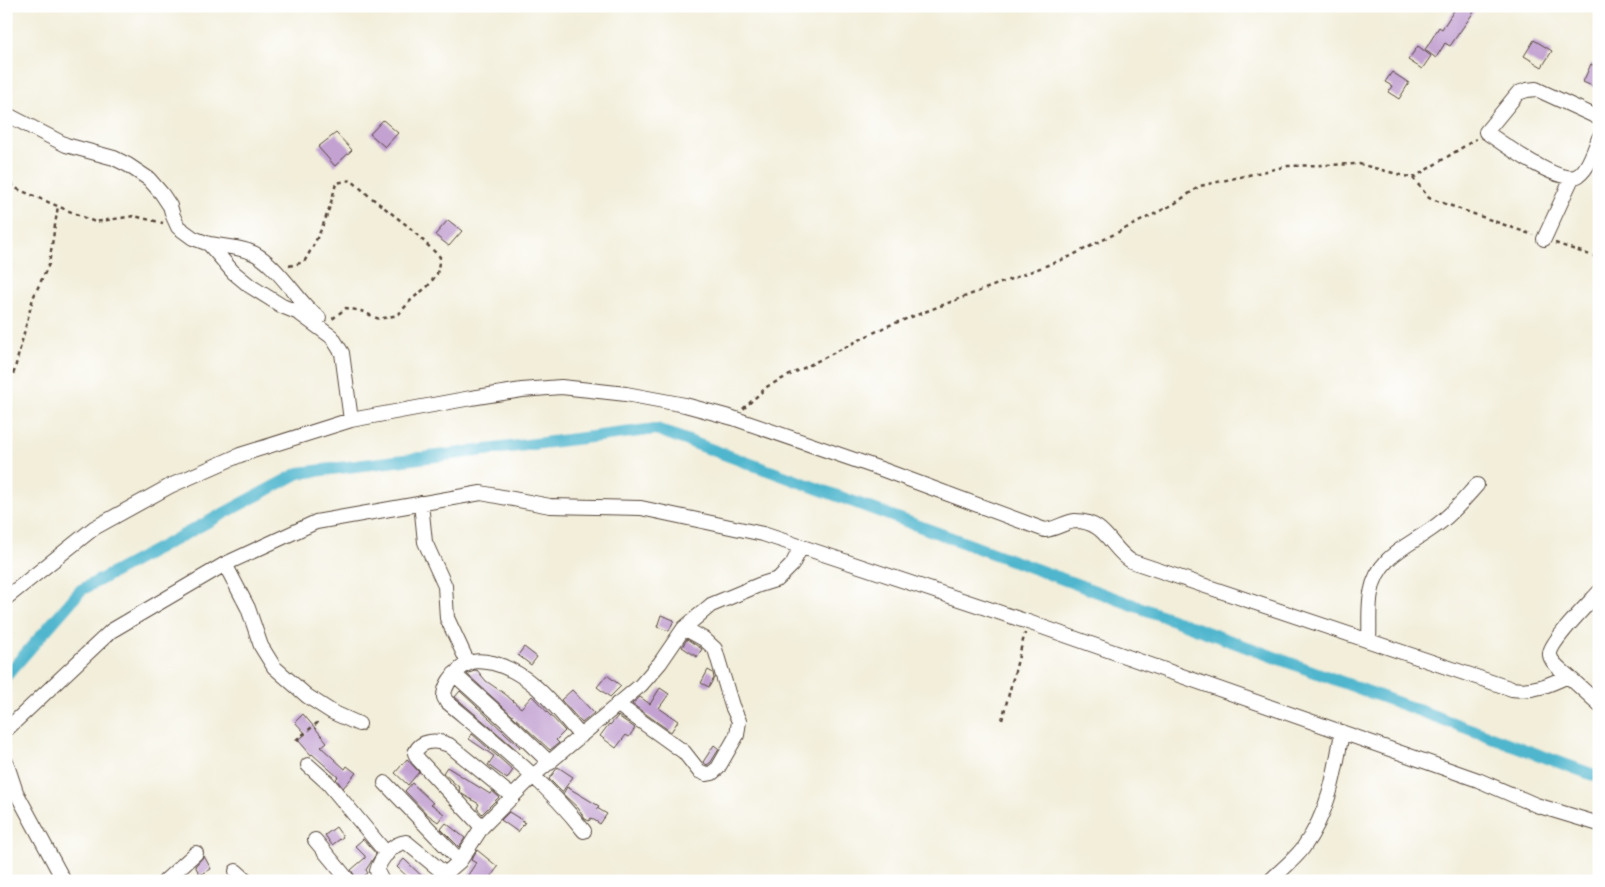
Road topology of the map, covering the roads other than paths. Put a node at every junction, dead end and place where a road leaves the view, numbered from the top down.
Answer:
1 (6, 114) edge
2 (1599, 118) edge
3 (1599, 138) edge
4 (1572, 178) junction
5 (1544, 239) road end
6 (209, 244) junction
7 (329, 331) junction
8 (352, 420) junction
9 (1477, 485) dead end
10 (420, 503) junction
11 (801, 547) junction
12 (225, 564) junction
13 (1599, 592) edge
14 (6, 598) edge
15 (684, 628) junction
16 (1370, 640) junction
17 (468, 663) junction
18 (454, 674) junction
19 (1568, 676) junction
20 (1598, 703) edge
21 (617, 704) junction
22 (359, 724) dead end
23 (7, 729) edge
24 (1342, 732) junction
25 (581, 736) junction
26 (6, 762) edge
27 (550, 763) junction
28 (308, 765) dead end
29 (534, 775) junction
30 (385, 783) dead end
31 (513, 797) junction
32 (1599, 824) edge
33 (482, 827) junction
34 (584, 831) dead end
35 (314, 840) dead end
36 (196, 853) dead end
37 (387, 854) junction
38 (460, 861) junction
39 (236, 871) dead end
40 (441, 877) edge
41 (64, 881) edge
42 (165, 881) edge
43 (247, 881) edge
44 (349, 881) edge
45 (382, 881) edge
46 (1270, 881) edge

1 - 6 street
2 - 4 street
3 - 4 street
4 - 5 street
6 - 7 street
6 - 7 street
7 - 8 street
8 - 14 street
8 - 16 street
9 - 16 street
10 - 11 street
10 - 12 street
10 - 17 street
11 - 15 street
11 - 24 street
12 - 22 street
12 - 23 street
13 - 19 street
15 - 21 street
15 - 21 street
16 - 19 street
17 - 18 street
17 - 25 street
18 - 27 street
18 - 29 street
19 - 20 street
21 - 25 street
24 - 32 street
24 - 46 street
25 - 27 street
26 - 41 street
27 - 29 street
28 - 37 street
29 - 31 street
29 - 34 street
30 - 38 street
31 - 33 street
31 - 33 street
33 - 38 street
35 - 44 street
36 - 42 street
37 - 40 street
37 - 45 street
38 - 40 street
39 - 43 street

